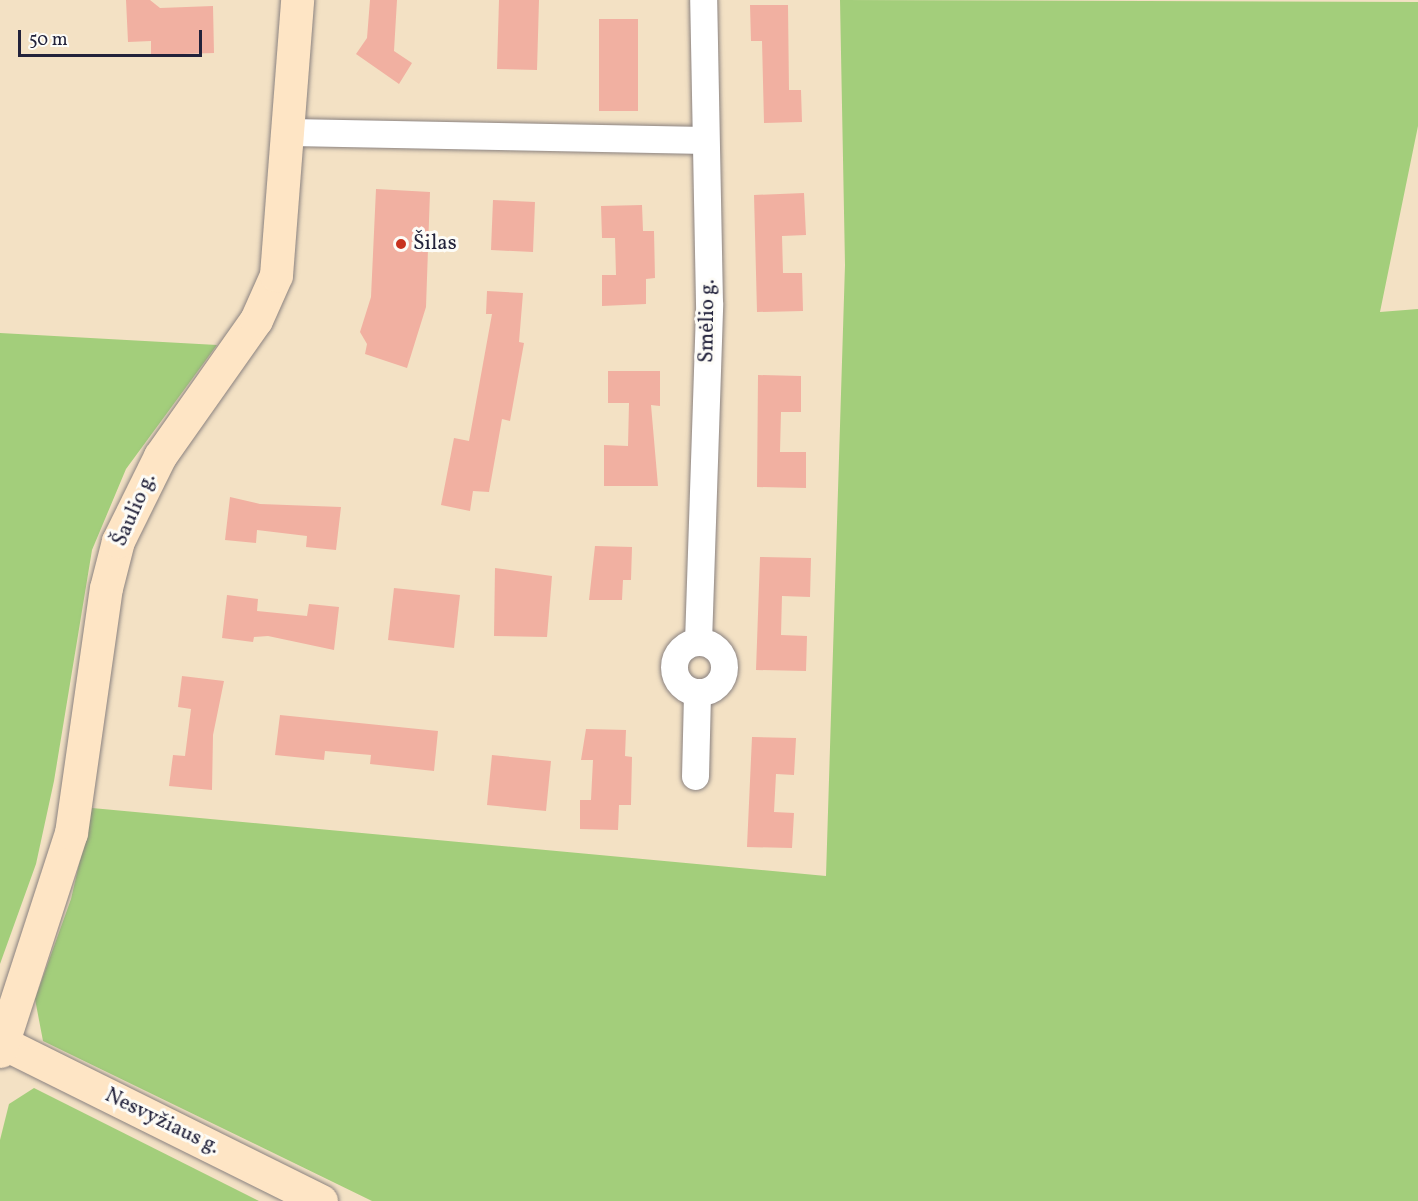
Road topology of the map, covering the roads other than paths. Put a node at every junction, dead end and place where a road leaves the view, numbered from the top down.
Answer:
1 (297, 0) edge
2 (703, 0) edge
3 (291, 132) junction
4 (705, 140) junction
5 (698, 642) junction
6 (698, 693) junction
7 (696, 777) dead end
8 (1, 1045) edge
9 (321, 1201) edge

1 - 3 street, Šaulio g.
2 - 4 street, Smėlio g.
3 - 4 street
3 - 8 street, Šaulio g.
4 - 5 street, Smėlio g.
5 - 6 street
5 - 6 street
6 - 7 street
8 - 9 street, Nesvyžiaus g.

